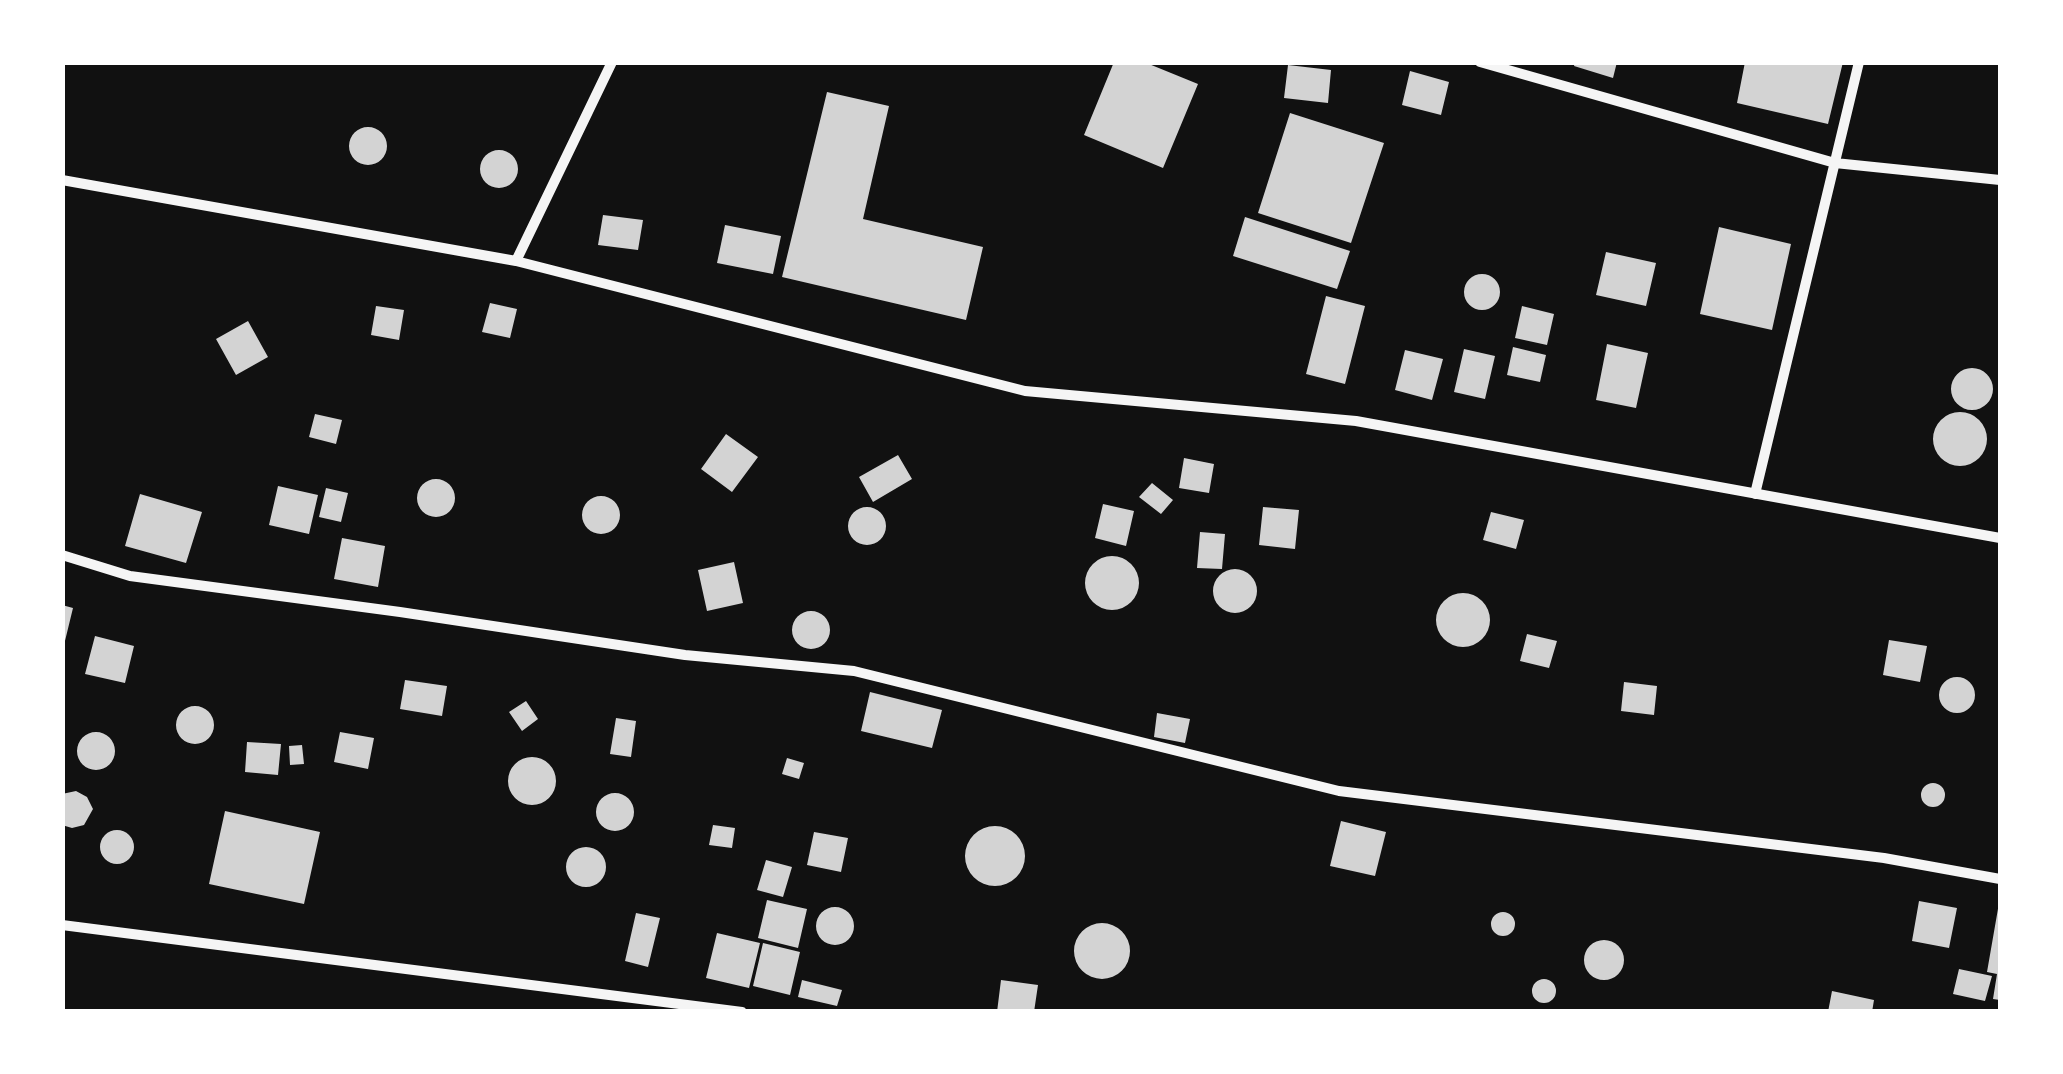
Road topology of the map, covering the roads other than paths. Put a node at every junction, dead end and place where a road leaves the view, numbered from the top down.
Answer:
1 (612, 62) edge
2 (1480, 62) edge
3 (1859, 62) edge
4 (1835, 163) junction
5 (62, 180) edge
6 (2000, 180) edge
7 (516, 261) junction
8 (1755, 494) junction
9 (2000, 538) edge
10 (62, 554) edge
11 (2000, 879) edge
12 (62, 925) edge
13 (742, 1012) edge

1 - 7 street
2 - 4 street
3 - 4 street
4 - 6 street
4 - 8 street
5 - 7 street
7 - 8 street
8 - 9 street
10 - 11 street
12 - 13 street

